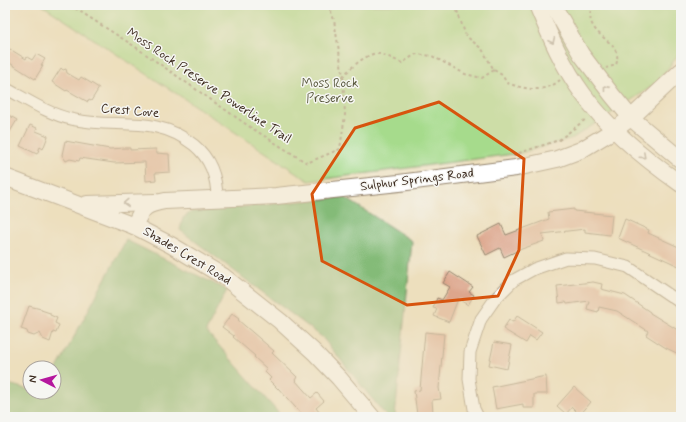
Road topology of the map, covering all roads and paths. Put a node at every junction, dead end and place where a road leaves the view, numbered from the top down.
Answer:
1 (70, 5) edge
2 (329, 5) edge
3 (456, 5) edge
4 (537, 5) edge
5 (553, 5) edge
6 (681, 71) edge
7 (342, 76) junction
8 (5, 88) edge
9 (631, 118) junction
10 (586, 119) dead end
11 (614, 130) junction
12 (509, 156) dead end
13 (681, 160) edge
14 (5, 177) edge
15 (681, 184) edge
16 (217, 199) junction
17 (165, 201) junction
18 (79, 204) junction
19 (134, 226) junction
20 (681, 302) edge
21 (372, 417) edge
22 (478, 417) edge

1 - 7 path, Moss Rock Preserve Powerline Trail
2 - 7 path
3 - 7 path
4 -> 11 street
9 -> 5 street
6 - 9 street, Sulphur Springs Road
8 - 16 street, Crest Cove
9 - 11 street, Sulphur Springs Road
9 - 13 street
10 - 12 path
11 -> 15 street
11 - 16 street, Sulphur Springs Road
14 - 18 street, Shades Crest Road
16 - 17 street, Sulphur Springs Road
17 -> 18 street
17 - 19 street, Sulphur Springs Road
18 - 19 street, Shades Crest Road
19 - 21 street, Shades Crest Road
20 - 22 street

